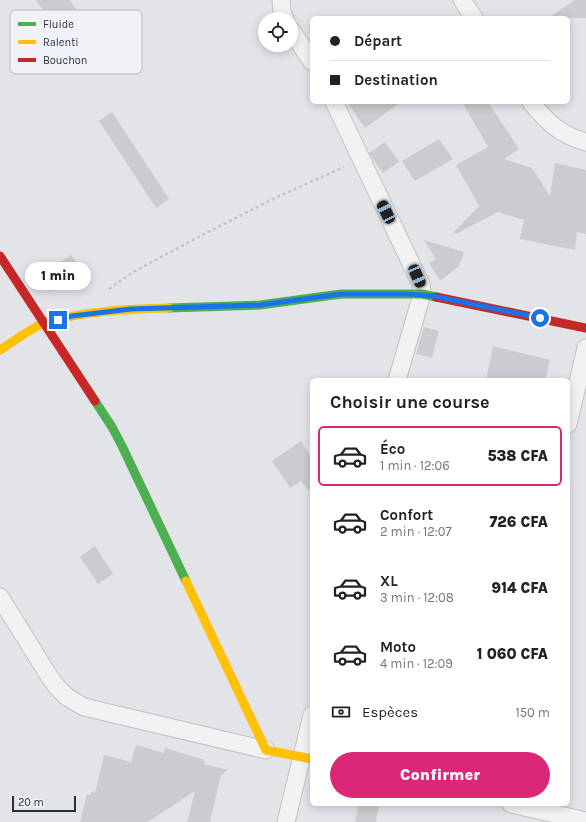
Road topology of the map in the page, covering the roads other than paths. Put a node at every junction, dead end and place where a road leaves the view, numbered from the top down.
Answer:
1 (281, 0) edge
2 (462, 0) edge
3 (282, 12) edge
4 (473, 16) edge
5 (298, 41) edge
6 (310, 59) edge
7 (335, 104) edge
8 (532, 104) edge
9 (586, 142) edge
10 (0, 256) edge
11 (422, 294) junction
12 (43, 323) junction
13 (586, 328) edge
14 (586, 348) edge
15 (0, 350) edge
16 (398, 378) edge
17 (570, 416) edge
18 (0, 598) edge
19 (310, 732) edge
20 (266, 750) junction
21 (307, 758) edge
22 (520, 806) edge
23 (586, 821) edge
24 (286, 822) edge

1 - 3 street
2 - 4 street
5 - 6 street
7 - 11 street
8 - 9 street
10 - 12 street
11 - 12 street
11 - 13 street
11 - 16 street
12 - 15 street
12 - 20 street
14 - 17 street
18 - 20 street
19 - 21 street
20 - 21 street
21 - 24 street
22 - 23 street

